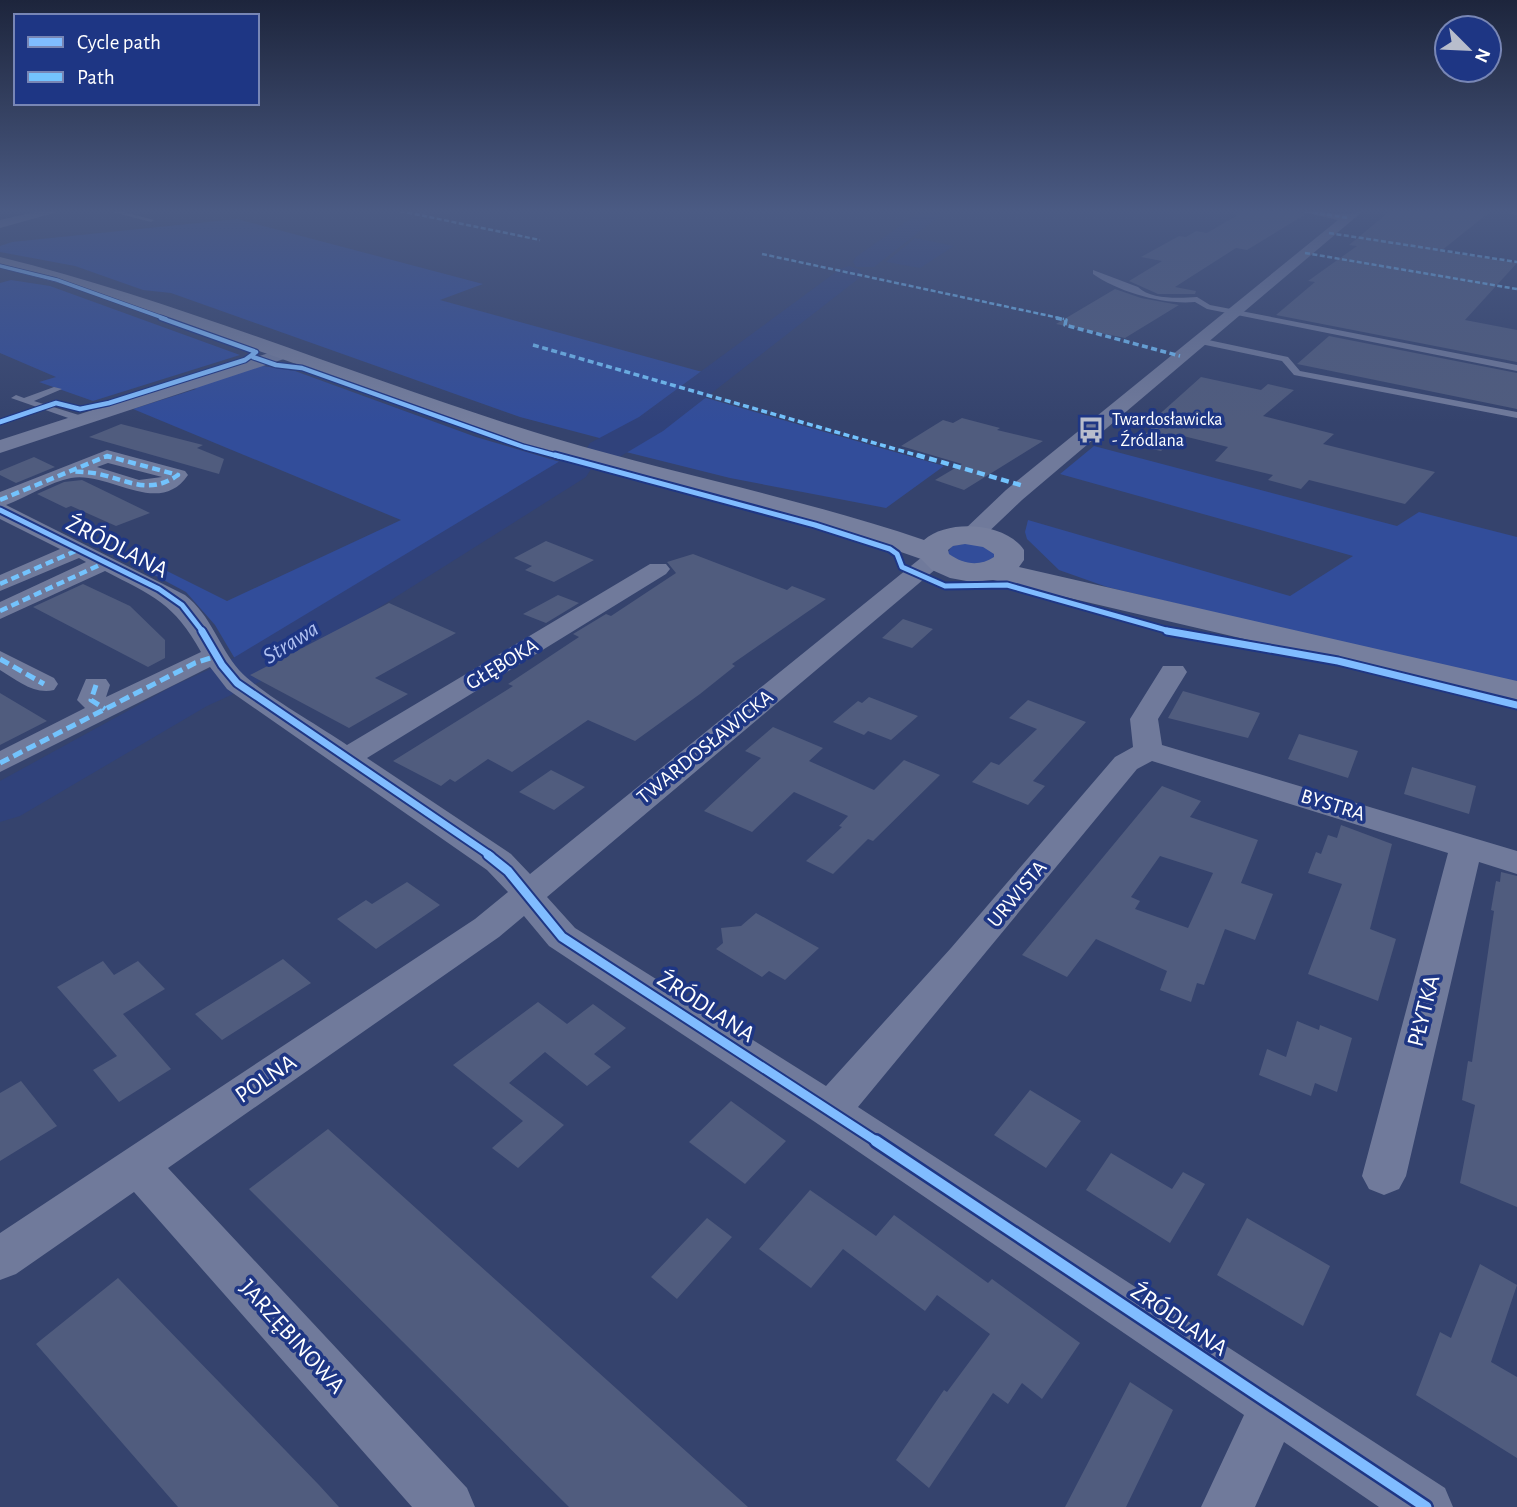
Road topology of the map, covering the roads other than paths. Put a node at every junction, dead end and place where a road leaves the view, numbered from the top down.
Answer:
1 (77, 281) edge
2 (106, 281) edge
3 (1111, 281) edge
4 (1271, 281) edge
5 (1231, 314) junction
6 (222, 331) junction
7 (1199, 341) junction
8 (1366, 344) dead end
9 (284, 353) junction
10 (1517, 368) edge
11 (1517, 374) edge
12 (57, 389) dead end
13 (1517, 415) edge
14 (78, 418) junction
15 (0, 447) edge
16 (71, 471) dead end
17 (0, 500) edge
18 (0, 510) edge
19 (80, 549) junction
20 (969, 553) junction
21 (106, 562) junction
22 (658, 569) dead end
23 (0, 584) edge
24 (882, 601) junction
25 (0, 611) edge
26 (0, 659) edge
27 (226, 671) junction
28 (1174, 672) dead end
29 (44, 684) dead end
30 (1517, 692) edge
31 (1148, 751) junction
32 (346, 758) junction
33 (0, 763) edge
34 (1466, 847) junction
35 (1517, 863) edge
36 (528, 893) junction
37 (830, 1110) junction
38 (138, 1166) junction
39 (1384, 1175) dead end
40 (0, 1259) edge
41 (1274, 1407) junction
42 (447, 1507) edge
43 (1228, 1507) edge
44 (1426, 1507) edge

1 - 6 street
2 - 6 street
3 - 5 lane
4 - 5 street
5 - 7 street
5 - 10 lane
6 - 9 street
7 - 13 lane
7 - 20 street
8 - 11 lane
9 - 14 street
9 - 20 street
12 - 14 lane
14 - 15 street
16 - 17 street
18 - 19 street, ŹRÓDLANA
19 - 21 street, ŹRÓDLANA
19 - 23 street
20 - 24 street, TWARDOSŁAWICKA
20 - 24 street, TWARDOSŁAWICKA
20 - 30 street
21 - 25 street
21 - 27 street, ŹRÓDLANA
22 - 32 street, GŁĘBOKA
24 - 36 street, TWARDOSŁAWICKA
26 - 29 street
27 - 32 street, ŹRÓDLANA
27 - 33 street
28 - 31 street
31 - 34 street, BYSTRA
31 - 37 street, URWISTA
32 - 36 street, ŹRÓDLANA
34 - 35 street, BYSTRA
34 - 39 street, PŁYTKA
36 - 37 street, ŹRÓDLANA
36 - 38 street, POLNA
37 - 41 street, ŹRÓDLANA
38 - 40 street, POLNA
38 - 42 street, JARZĘBINOWA
41 - 43 street
41 - 44 street, ŹRÓDLANA

